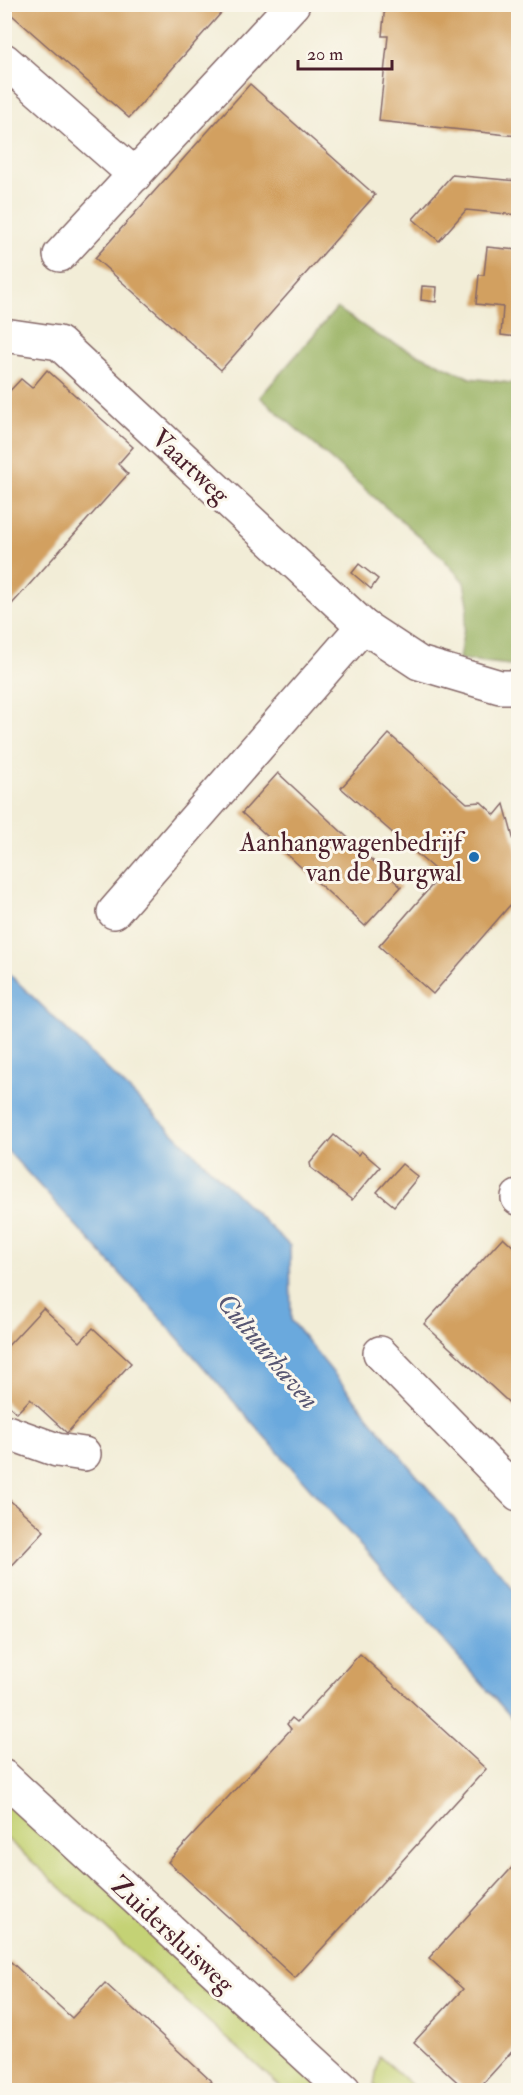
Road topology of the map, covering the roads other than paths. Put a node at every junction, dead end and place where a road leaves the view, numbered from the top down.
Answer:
1 (293, 4) edge
2 (4, 60) edge
3 (135, 175) junction
4 (60, 255) dead end
5 (4, 335) edge
6 (363, 626) junction
7 (519, 687) edge
8 (114, 912) dead end
9 (380, 1353) dead end
10 (4, 1431) edge
11 (84, 1454) dead end
12 (519, 1494) edge
13 (4, 1777) edge
14 (344, 2091) edge

1 - 3 street
2 - 3 street
3 - 4 street
5 - 6 street, Vaartweg
6 - 7 street, Vaartweg
6 - 8 street
9 - 12 street
10 - 11 street
13 - 14 street, Zuidersluisweg

